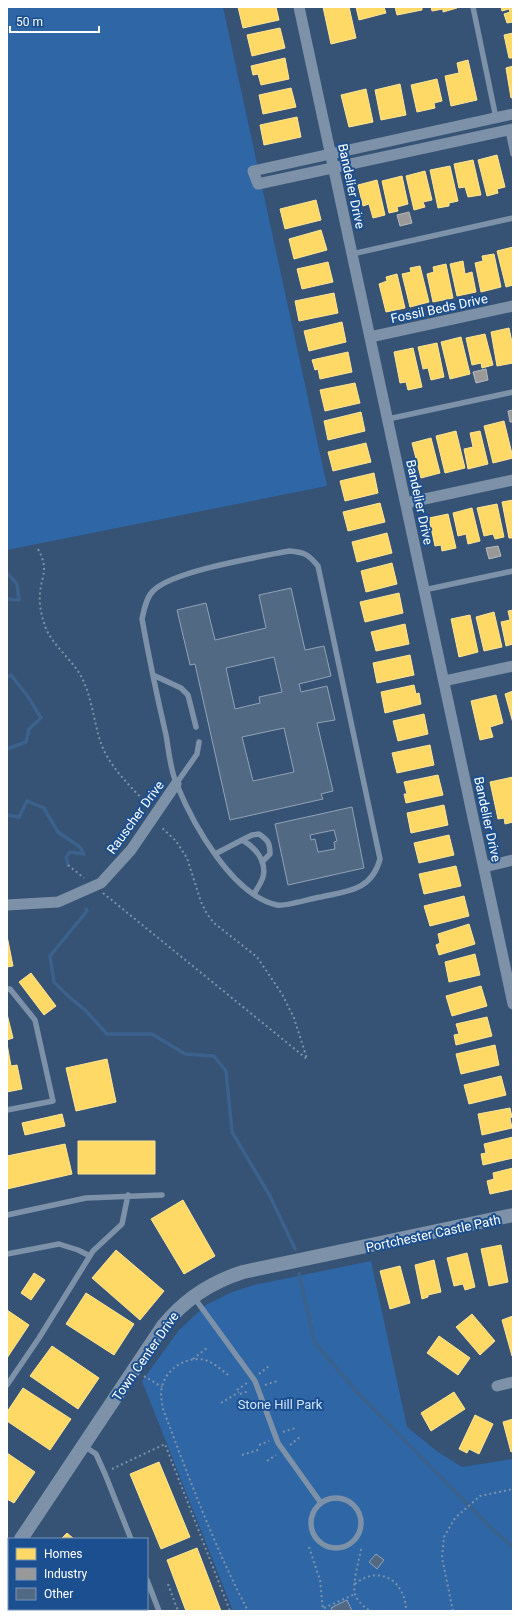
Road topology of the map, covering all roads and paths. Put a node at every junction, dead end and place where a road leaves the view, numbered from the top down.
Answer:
1 (299, 7) edge
2 (473, 7) edge
3 (513, 114) edge
4 (496, 118) junction
5 (511, 130) edge
6 (331, 154) junction
7 (513, 154) edge
8 (334, 167) junction
9 (513, 218) edge
10 (352, 254) junction
11 (513, 306) edge
12 (370, 337) junction
13 (513, 392) edge
14 (388, 419) junction
15 (513, 480) edge
16 (406, 503) junction
17 (38, 550) dead end
18 (513, 571) edge
19 (424, 590) junction
20 (513, 666) edge
21 (153, 675) junction
22 (444, 681) junction
23 (196, 727) dead end
24 (199, 742) dead end
25 (176, 784) junction
26 (154, 816) junction
27 (242, 840) junction
28 (215, 854) junction
29 (513, 860) edge
30 (262, 862) junction
31 (68, 865) dead end
32 (484, 867) junction
33 (86, 880) dead end
34 (98, 890) dead end
35 (254, 894) junction
36 (7, 905) edge
37 (7, 989) edge
38 (513, 1004) edge
39 (7, 1110) edge
40 (128, 1195) junction
41 (162, 1195) dead end
42 (7, 1215) edge
43 (513, 1216) edge
44 (352, 1250) joint
45 (7, 1254) edge
46 (90, 1256) junction
47 (193, 1296) junction
48 (208, 1347) dead end
49 (193, 1359) junction
50 (269, 1366) dead end
51 (258, 1374) dead end
52 (228, 1375) dead end
53 (144, 1376) dead end
54 (277, 1381) dead end
55 (248, 1382) dead end
56 (513, 1382) edge
57 (7, 1385) edge
58 (265, 1385) dead end
59 (497, 1386) dead end
60 (162, 1387) junction
61 (252, 1390) dead end
62 (239, 1392) junction
63 (221, 1403) dead end
64 (295, 1428) dead end
65 (283, 1432) dead end
66 (300, 1437) dead end
67 (270, 1441) dead end
68 (259, 1445) dead end
69 (289, 1445) dead end
70 (84, 1446) junction
71 (261, 1449) dead end
72 (278, 1453) dead end
73 (242, 1455) dead end
74 (267, 1461) dead end
75 (112, 1469) dead end
76 (513, 1489) edge
77 (321, 1503) junction
78 (130, 1537) edge
79 (22, 1538) edge
80 (309, 1547) dead end
81 (361, 1549) dead end
82 (148, 1583) edge
83 (168, 1584) dead end
84 (355, 1584) junction
85 (355, 1594) junction
86 (323, 1610) edge
87 (159, 1611) edge
88 (178, 1611) edge
89 (230, 1611) edge
90 (248, 1611) edge
91 (370, 1611) edge
92 (406, 1611) edge
93 (453, 1611) edge

1 - 6 street, Bandelier Drive
2 - 4 lane
3 - 4 street
4 - 6 street
5 - 7 lane
5 - 8 street
6 - 8 street, Bandelier Drive
6 - 8 street
8 - 10 street, Bandelier Drive
9 - 10 lane
10 - 12 street, Bandelier Drive
11 - 12 street, Fossil Beds Drive
12 - 14 street, Bandelier Drive
13 - 14 lane
14 - 16 street, Bandelier Drive
15 - 16 street
16 - 19 street, Bandelier Drive
17 - 26 path
18 - 19 lane
19 - 22 street, Bandelier Drive
20 - 22 street
21 - 23 lane
21 - 25 lane
21 - 35 lane
22 - 32 street, Bandelier Drive
24 - 25 lane
25 - 26 street, Rauscher Drive
25 - 28 lane
26 - 34 path
26 - 36 street, Rauscher Drive
27 - 28 lane
27 - 30 lane
27 - 30 lane
28 - 35 lane
29 - 32 street
30 - 35 lane
31 - 33 path
32 - 38 street, Bandelier Drive
37 - 39 lane
40 - 41 lane
40 - 42 lane
40 - 46 lane
43 - 44 street, Portchester Castle Path
44 - 47 street, Town Center Drive
45 - 46 lane
46 - 57 lane
47 - 70 street, Town Center Drive
47 - 77 lane
48 - 49 path
49 - 52 path
49 - 60 path
50 - 51 path
53 - 60 path
54 - 58 path
55 - 62 path
56 - 59 street
60 - 90 path
61 - 62 path
62 - 63 path
64 - 65 path
66 - 69 path
67 - 68 path
70 - 78 lane
70 - 79 street, Town Center Drive
71 - 73 path
72 - 74 path
75 - 89 path
76 - 93 path
77 - 77 lane
80 - 86 path
81 - 84 path
82 - 87 lane
83 - 88 path
84 - 85 path
84 - 92 path
85 - 86 path
85 - 91 path

